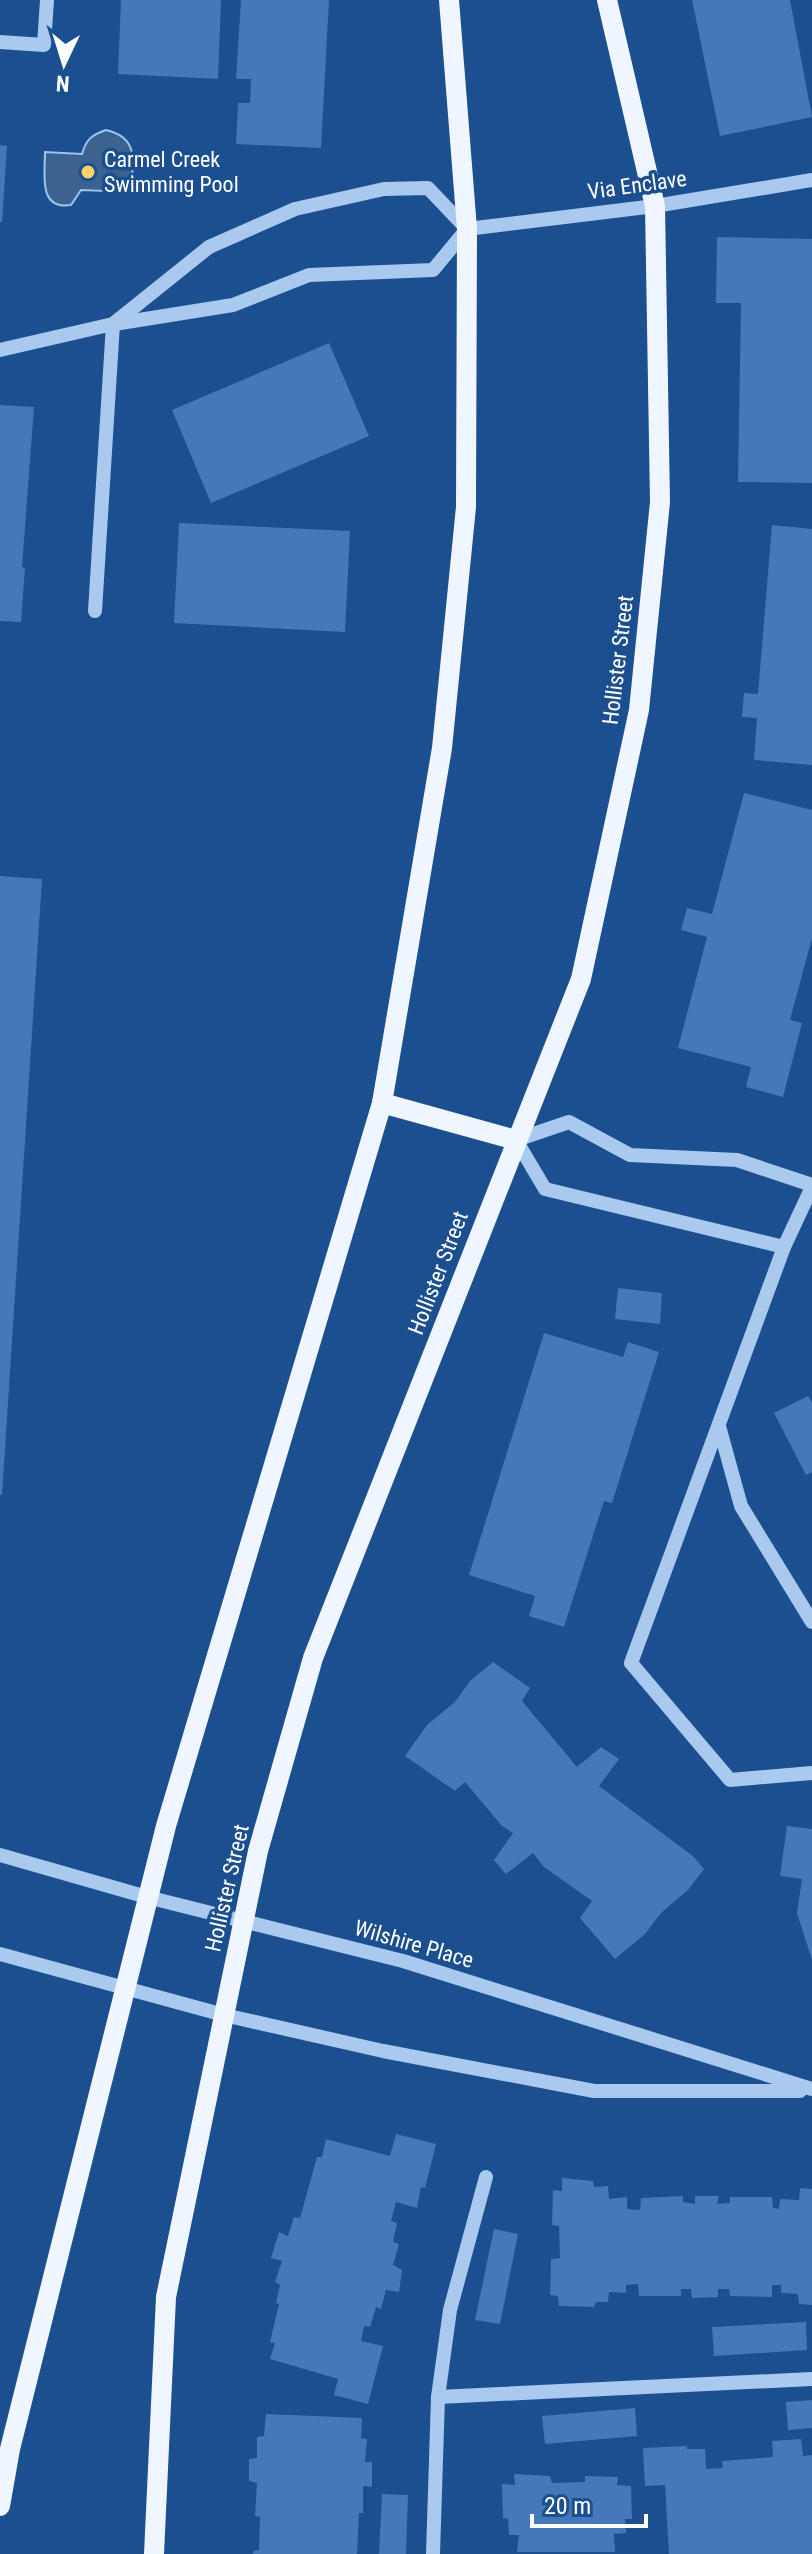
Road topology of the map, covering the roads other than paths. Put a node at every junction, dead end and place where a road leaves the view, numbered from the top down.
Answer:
1 (47, 0) edge
2 (449, 0) edge
3 (607, 0) edge
4 (0, 42) edge
5 (812, 180) edge
6 (655, 206) junction
7 (467, 229) junction
8 (113, 324) junction
9 (0, 350) edge
10 (95, 611) dead end
11 (382, 1103) junction
12 (516, 1140) junction
13 (812, 1186) edge
14 (784, 1247) junction
15 (719, 1426) junction
16 (812, 1622) edge
17 (812, 1773) edge
18 (0, 1855) edge
19 (147, 1897) junction
20 (243, 1923) junction
21 (0, 1954) edge
22 (125, 1988) junction
23 (224, 2015) junction
24 (812, 2090) edge
25 (486, 2177) dead end
26 (812, 2379) edge
27 (438, 2397) junction
28 (0, 2506) edge
29 (154, 2554) edge
30 (433, 2554) edge

1 - 4 street
2 - 7 main road
3 - 6 main road, Hollister Street
5 - 6 street, Via Enclave
6 - 7 street, Via Enclave
6 - 12 main road, Hollister Street
7 - 8 street
7 - 8 street
7 - 11 main road
8 - 9 street
8 - 10 street
11 - 12 main road
11 - 19 main road
12 - 13 street
12 - 14 street
12 - 20 main road, Hollister Street
13 - 14 street
14 - 15 street
15 - 16 street
15 - 17 street
18 - 19 street, Wilshire Place
19 - 20 street, Wilshire Place
19 - 22 main road
20 - 23 main road, Hollister Street
20 - 24 street, Wilshire Place
21 - 22 street, Wilshire Place
22 - 23 street, Wilshire Place
22 - 28 main road
23 - 24 street, Wilshire Place
23 - 29 main road, Hollister Street
25 - 27 street
26 - 27 street
27 - 30 street

